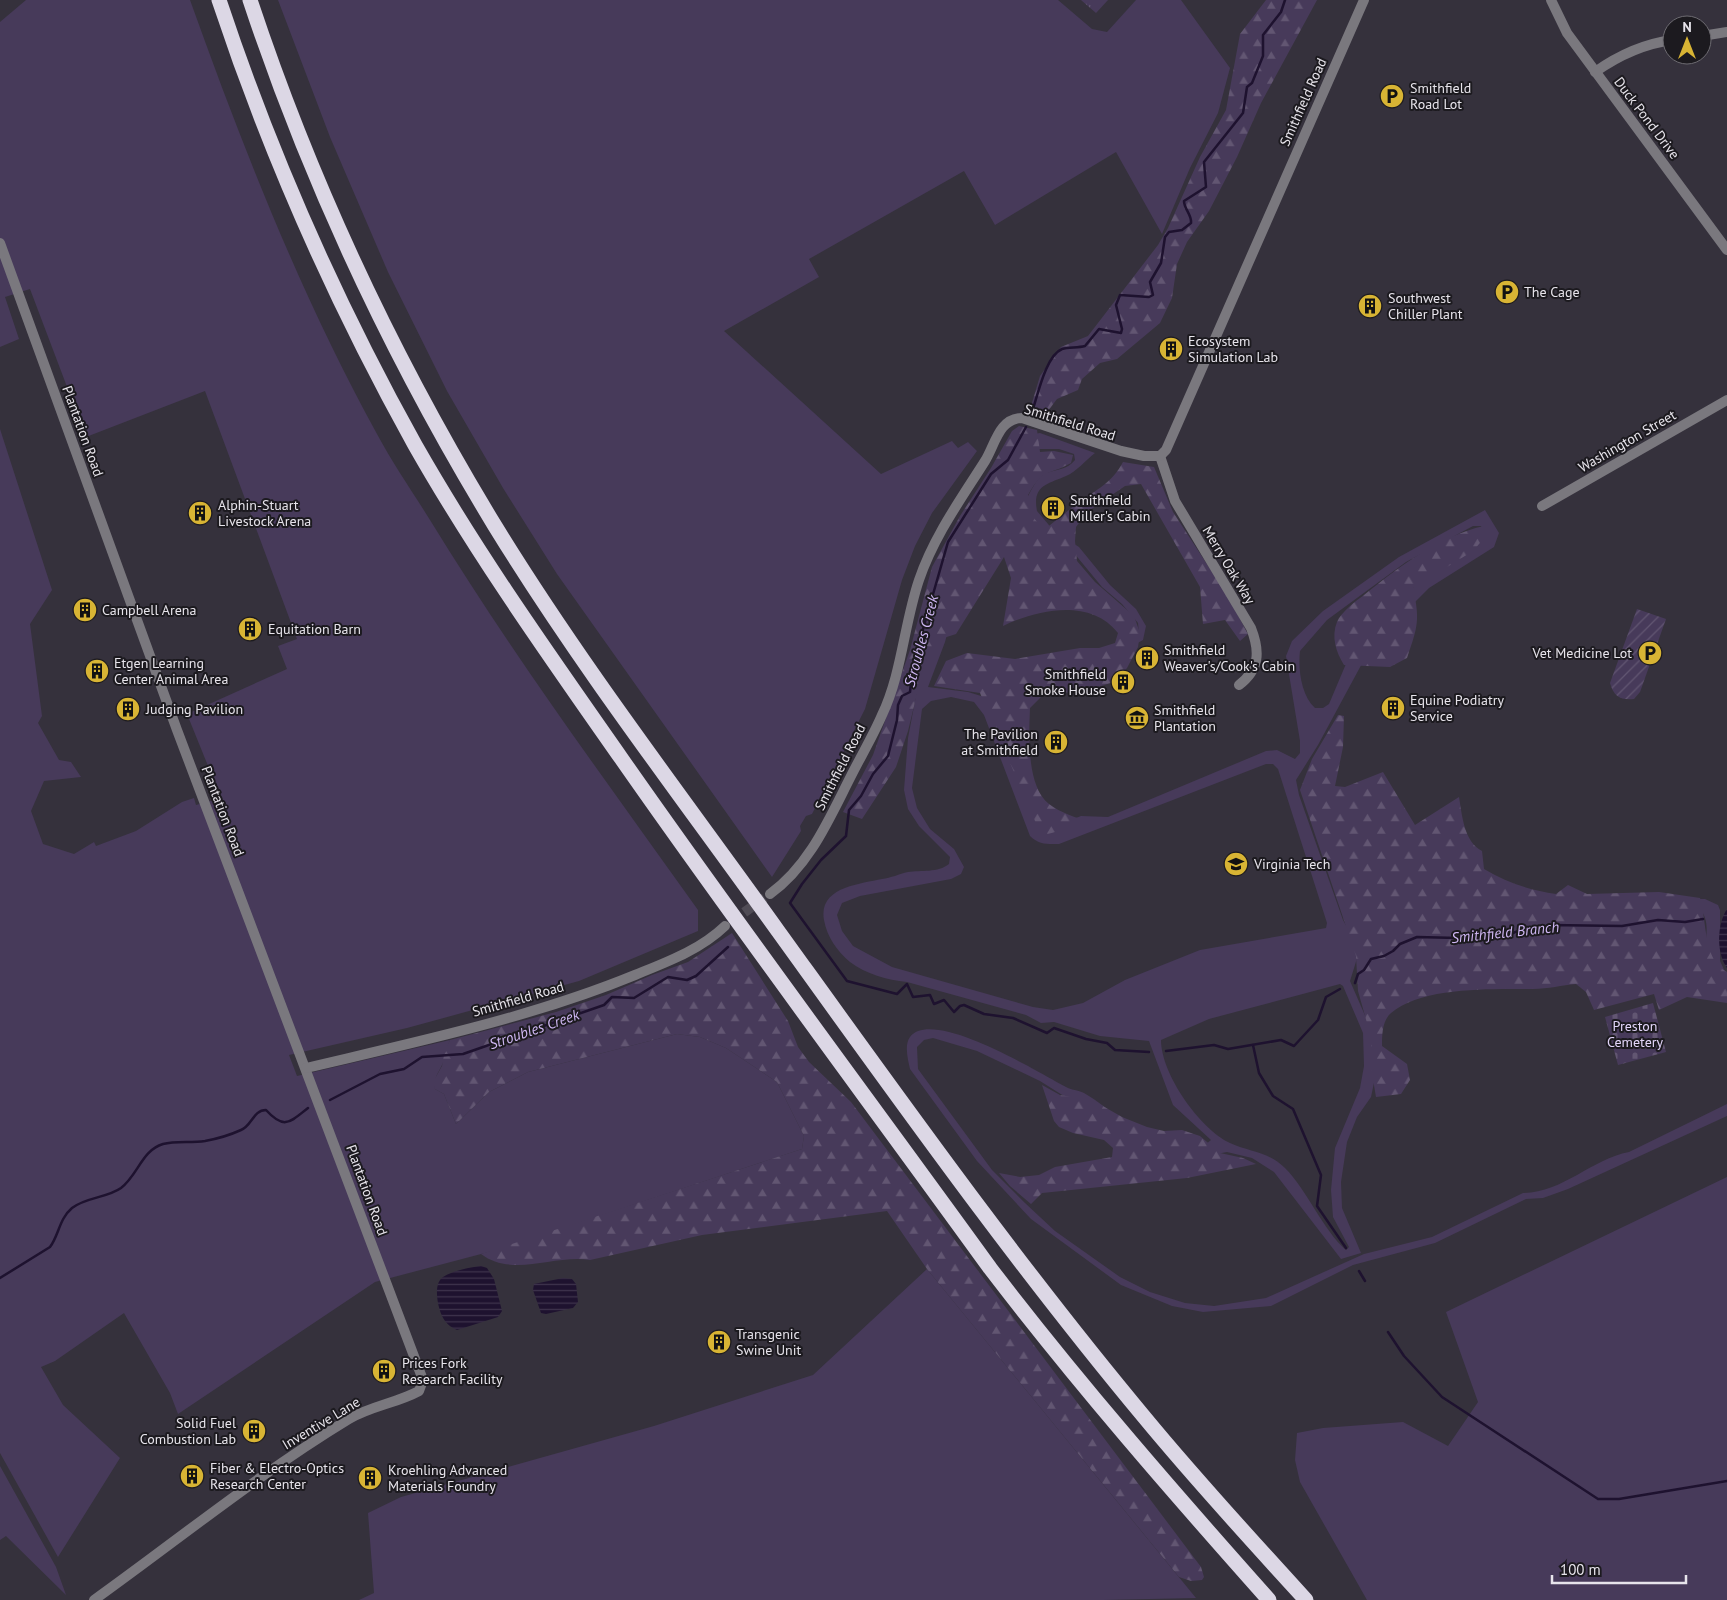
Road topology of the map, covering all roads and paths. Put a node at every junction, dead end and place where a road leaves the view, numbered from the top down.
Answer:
1 (219, 0) edge
2 (250, 0) edge
3 (1364, 0) edge
4 (1551, 0) edge
5 (1727, 32) edge
6 (1712, 34) edge
7 (1662, 42) edge
8 (1595, 72) junction
9 (0, 243) edge
10 (1727, 250) edge
11 (1727, 400) edge
12 (1160, 456) junction
13 (1542, 506) dead end
14 (1239, 685) dead end
15 (770, 894) tunnel mouth
16 (725, 926) tunnel mouth
17 (306, 1068) junction
18 (422, 1387) joint
19 (94, 1600) edge
20 (1269, 1600) edge
21 (1306, 1600) edge

1 - 20 highway
2 - 21 highway
3 - 12 street, Smithfield Road
4 - 8 street, Duck Pond Drive
5 - 6 street
7 - 8 street
8 - 10 street, Duck Pond Drive
9 - 17 street, Plantation Road
11 - 13 street, Washington Street
12 - 14 street, Merry Oak Way
12 - 15 street, Smithfield Road
16 - 17 street, Smithfield Road
17 - 18 street, Plantation Road
18 - 19 street, Inventive Lane

